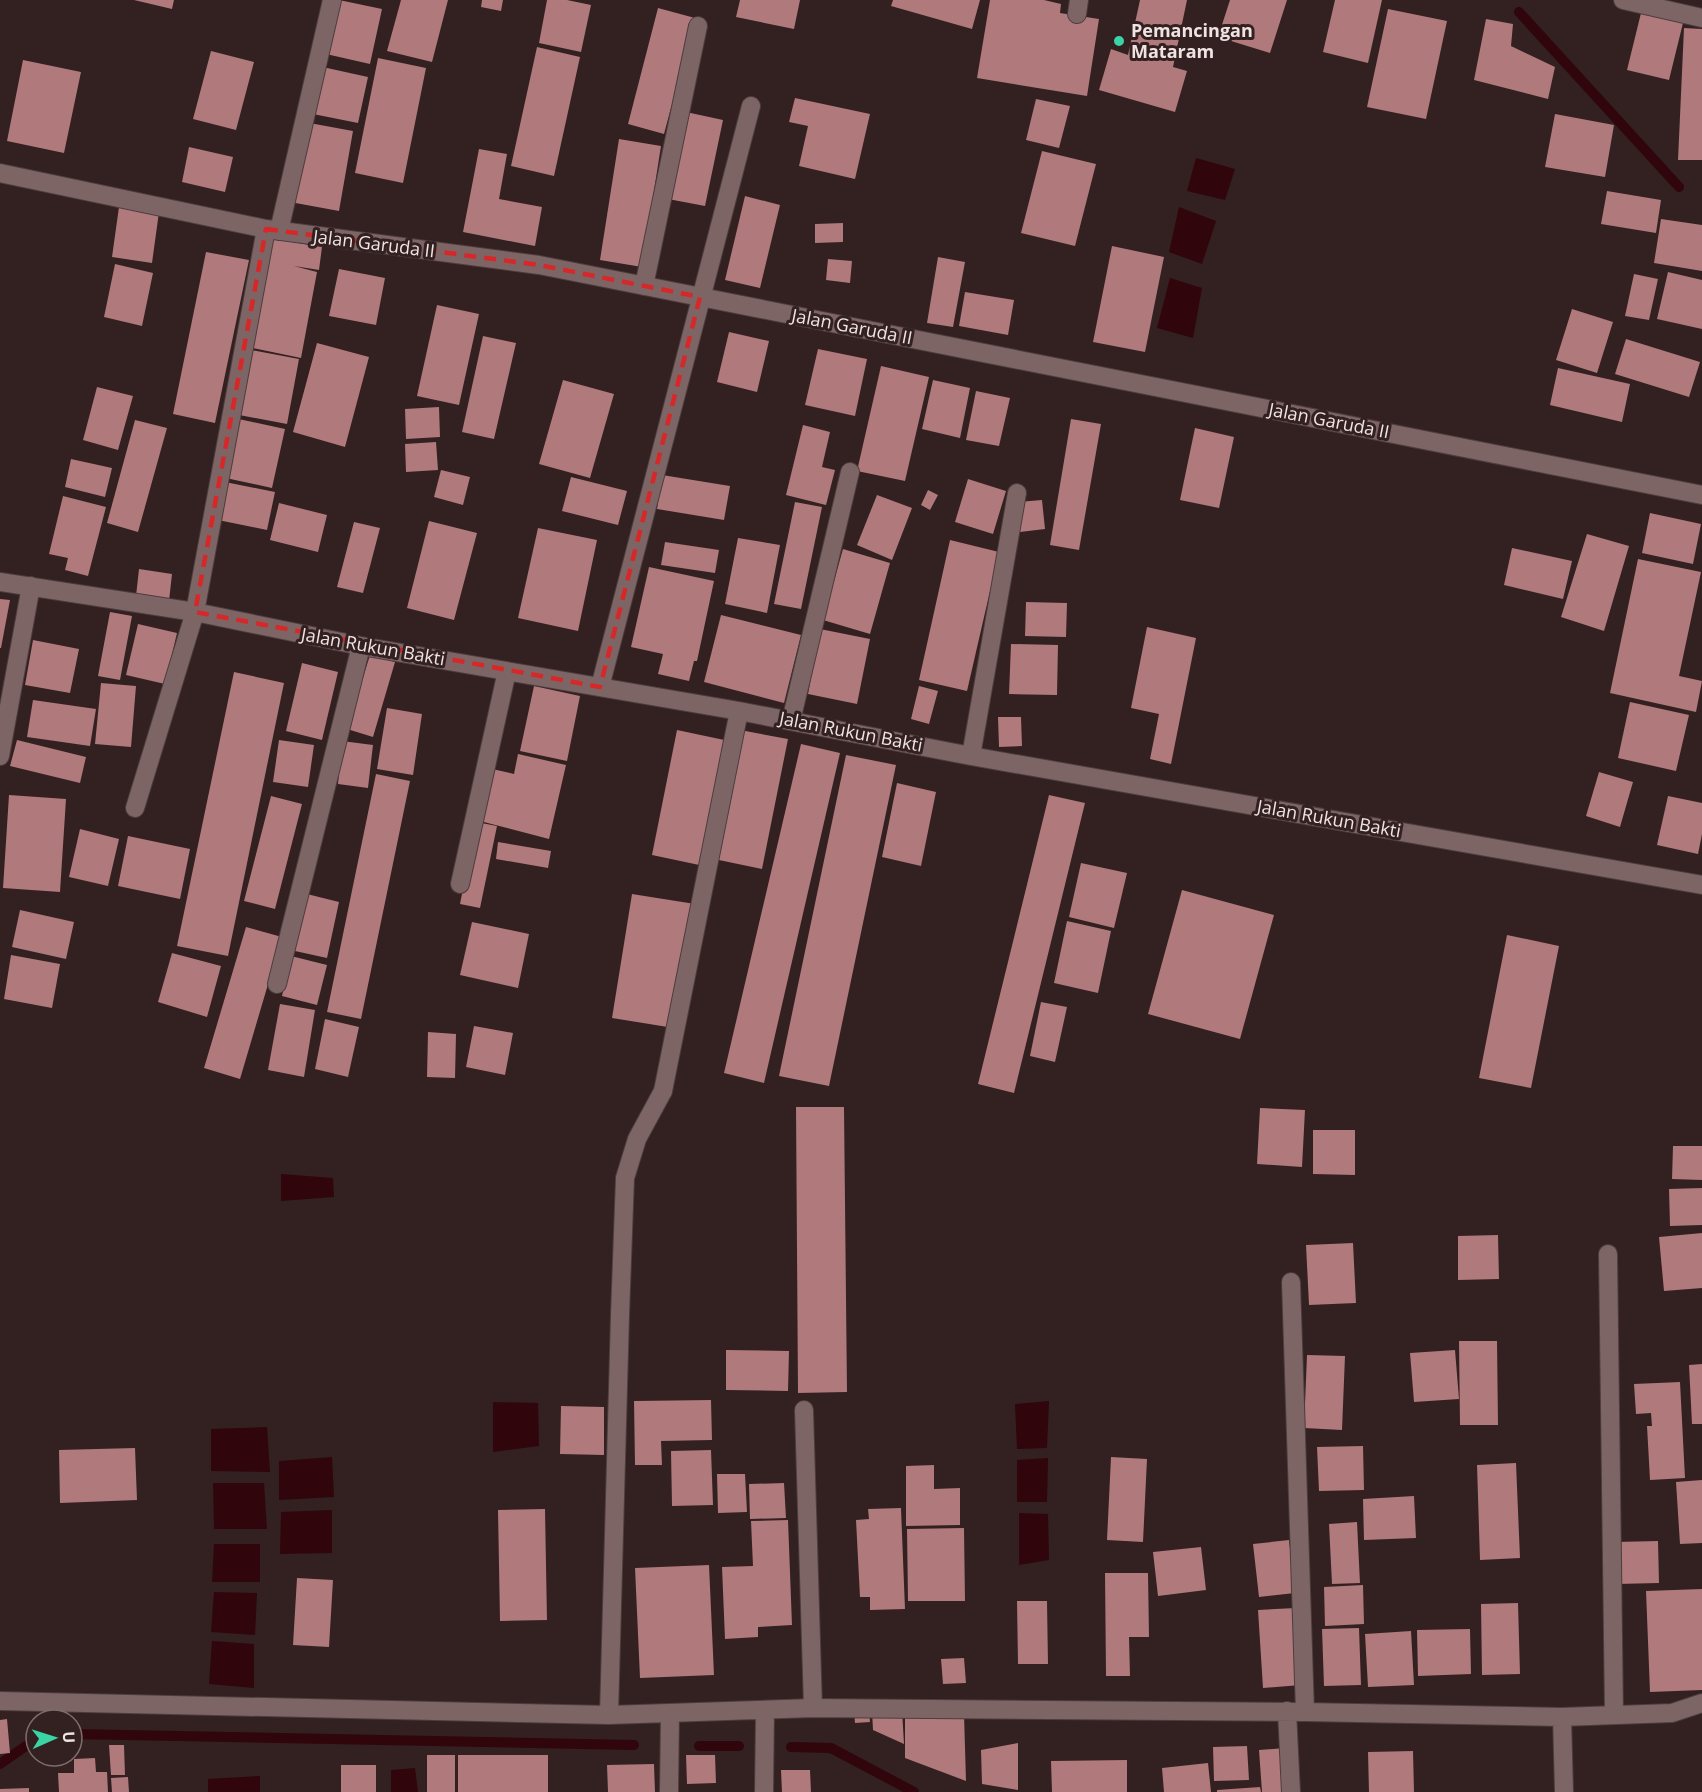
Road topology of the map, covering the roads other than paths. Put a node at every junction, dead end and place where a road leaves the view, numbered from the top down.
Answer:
1 (332, 0) edge
2 (1623, 0) edge
3 (1702, 18) edge
4 (698, 26) dead end
5 (751, 106) dead end
6 (0, 173) edge
7 (272, 230) junction
8 (644, 286) junction
9 (700, 297) junction
10 (850, 472) dead end
11 (1017, 493) dead end
12 (1702, 495) edge
13 (0, 582) edge
14 (31, 586) junction
15 (195, 612) junction
16 (361, 646) junction
17 (507, 671) junction
18 (600, 687) junction
19 (739, 711) junction
20 (791, 721) junction
21 (0, 756) edge
22 (971, 756) junction
23 (135, 807) dead end
24 (460, 884) dead end
25 (1702, 885) edge
26 (277, 984) dead end
27 (1608, 1254) dead end
28 (1291, 1282) dead end
29 (804, 1410) dead end
30 (0, 1701) edge
31 (1702, 1703) edge
32 (813, 1708) junction
33 (765, 1710) junction
34 (1287, 1712) junction
35 (1305, 1712) junction
36 (670, 1713) junction
37 (1614, 1714) junction
38 (609, 1715) junction
39 (1562, 1717) junction
40 (669, 1792) edge
41 (764, 1792) edge
42 (1291, 1792) edge
43 (1564, 1792) edge

1 - 7 street
2 - 3 street
4 - 8 street
5 - 9 street
6 - 7 street, Jalan Garuda II
7 - 8 street, Jalan Garuda II
7 - 15 street
8 - 9 street, Jalan Garuda II
9 - 12 street, Jalan Garuda II
9 - 18 street
10 - 20 street
11 - 22 street
13 - 14 street, Jalan Rukun Bakti
14 - 15 street, Jalan Rukun Bakti
14 - 21 street
15 - 16 street, Jalan Rukun Bakti
15 - 23 street
16 - 17 street, Jalan Rukun Bakti
16 - 26 street
17 - 18 street, Jalan Rukun Bakti
17 - 24 street
18 - 19 street, Jalan Rukun Bakti
19 - 20 street, Jalan Rukun Bakti
19 - 38 street
20 - 22 street, Jalan Rukun Bakti
22 - 25 street, Jalan Rukun Bakti
27 - 37 street
28 - 35 street
29 - 32 street
30 - 38 street
31 - 37 street
32 - 33 street
32 - 34 street
33 - 36 street
33 - 41 street
34 - 35 street
34 - 42 street
35 - 39 street
36 - 38 street
36 - 40 street
37 - 39 street
39 - 43 street

